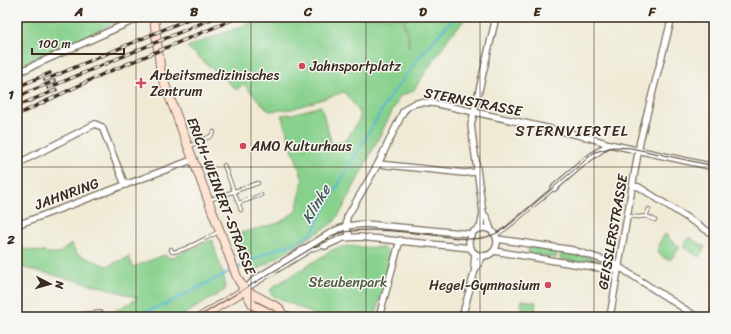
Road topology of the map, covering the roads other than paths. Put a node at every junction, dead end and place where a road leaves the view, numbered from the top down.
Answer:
1 (141, 17) edge
2 (154, 17) edge
3 (496, 17) edge
4 (672, 17) edge
5 (17, 73) edge
6 (474, 112) junction
7 (214, 132) dead end
8 (609, 144) junction
9 (188, 147) junction
10 (638, 150) junction
11 (192, 160) junction
12 (17, 164) edge
13 (378, 164) junction
14 (224, 165) dead end
15 (714, 167) edge
16 (476, 172) junction
17 (258, 183) dead end
18 (125, 185) junction
19 (633, 186) junction
20 (554, 188) joint
21 (234, 191) junction
22 (261, 195) dead end
23 (208, 200) junction
24 (239, 204) junction
25 (649, 209) dead end
26 (241, 210) dead end
27 (483, 212) junction
28 (628, 216) junction
29 (646, 216) junction
30 (655, 220) dead end
31 (17, 225) edge
32 (346, 226) junction
33 (480, 229) junction
34 (490, 230) junction
35 (220, 232) junction
36 (472, 234) junction
37 (714, 235) edge
38 (350, 237) junction
39 (496, 237) junction
40 (400, 240) junction
41 (325, 246) joint
42 (471, 248) junction
43 (171, 249) dead end
44 (494, 251) junction
45 (476, 254) junction
46 (483, 256) junction
47 (618, 267) junction
48 (475, 270) junction
49 (245, 290) junction
50 (100, 314) dead end
51 (286, 316) edge
52 (72, 317) edge
53 (201, 317) edge
54 (379, 317) edge
55 (462, 317) edge
56 (610, 317) edge
57 (698, 317) edge

1 - 5 street
2 - 9 main road, ERICH-WEINERT-STRASSE
3 - 6 street
4 - 10 street, GEISSLERSTRASSE
6 - 8 street, STERNSTRASSE
6 - 13 street, STERNSTRASSE
6 - 16 street
7 - 9 lane
8 - 10 street, STERNSTRASSE
8 - 20 street
9 - 11 main road, ERICH-WEINERT-STRASSE
10 - 15 street, STERNSTRASSE
10 - 19 street, GEISSLERSTRASSE
11 - 18 street, JAHNRING
11 - 23 main road, ERICH-WEINERT-STRASSE
12 - 18 street
13 - 16 street
13 - 32 street, STERNSTRASSE
14 - 21 lane
16 - 27 street
17 - 21 lane
18 - 31 street, JAHNRING
19 - 28 street, GEISSLERSTRASSE
19 - 37 street
20 - 39 lane
21 - 23 lane
21 - 24 lane
22 - 24 lane
23 - 35 main road, ERICH-WEINERT-STRASSE
24 - 26 lane
25 - 29 lane
27 - 33 street
27 - 34 street
28 - 29 lane
28 - 47 street, GEISSLERSTRASSE
29 - 30 lane
32 - 36 street
32 - 38 street
32 - 49 street
33 - 34 street
33 - 36 street
34 - 39 street
35 - 43 lane
35 - 49 main road, ERICH-WEINERT-STRASSE
36 - 42 street
38 - 40 street
38 - 41 street
39 - 44 street
39 - 47 street
40 - 42 street
40 - 54 street
41 - 49 lane
42 - 45 street
44 - 46 street
44 - 47 street
45 - 46 street
45 - 48 street
46 - 48 street
47 - 56 street, GEISSLERSTRASSE
47 - 57 street
48 - 55 street
49 - 51 main road, ERICH-WEINERT-STRASSE
49 - 53 main road
50 - 52 street

